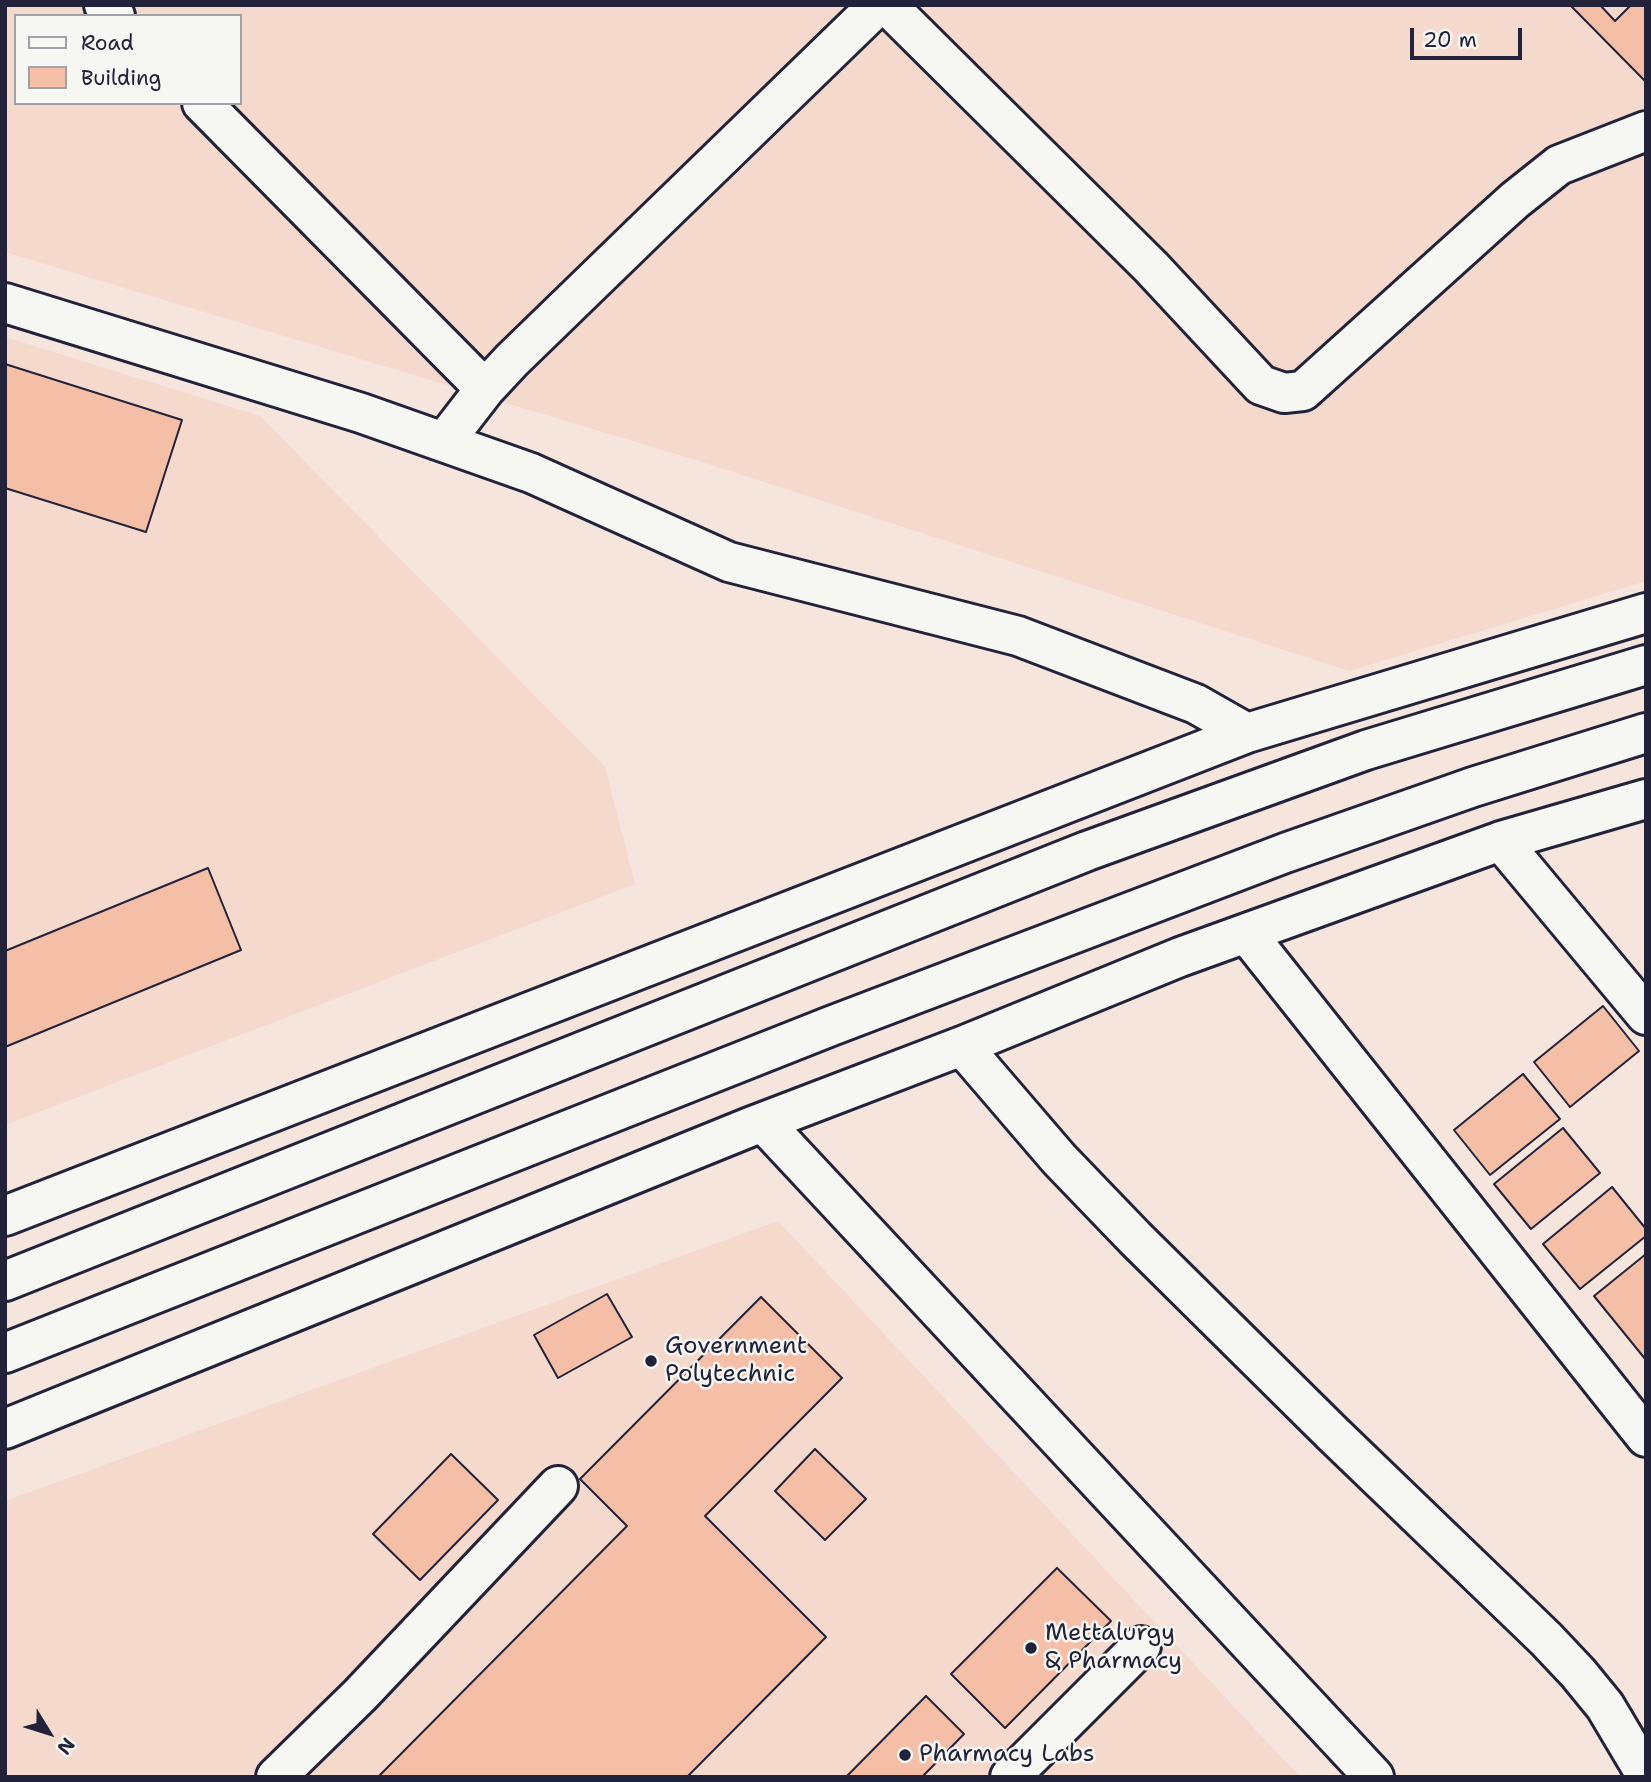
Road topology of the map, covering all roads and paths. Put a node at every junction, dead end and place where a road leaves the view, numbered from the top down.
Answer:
1 (878, 5) edge
2 (887, 5) edge
3 (204, 105) edge
4 (1646, 131) edge
5 (5, 303) edge
6 (485, 389) junction
7 (444, 442) junction
8 (1646, 613) edge
9 (1646, 665) edge
10 (1247, 733) junction
11 (1646, 733) edge
12 (1646, 799) edge
13 (1502, 841) junction
14 (1247, 934) junction
15 (1646, 1015) edge
16 (962, 1046) junction
17 (764, 1122) junction
18 (5, 1216) edge
19 (5, 1281) edge
20 (6, 1349) edge
21 (5, 1429) edge
22 (1646, 1437) edge
23 (558, 1486) dead end
24 (1141, 1646) dead end
25 (1646, 1775) edge
26 (276, 1777) edge
27 (1010, 1777) edge
28 (1374, 1777) edge

1 - 6 street
2 - 4 street
3 - 6 street
5 - 7 street
6 - 7 street
7 - 10 street
8 - 10 street
9 - 19 street
10 - 18 street
11 - 20 street
12 - 13 street
13 - 14 street
13 - 15 street
14 - 16 street
14 - 22 street
16 - 17 street
16 - 25 street
17 - 21 street
17 - 28 street
23 - 26 street
24 - 27 street

